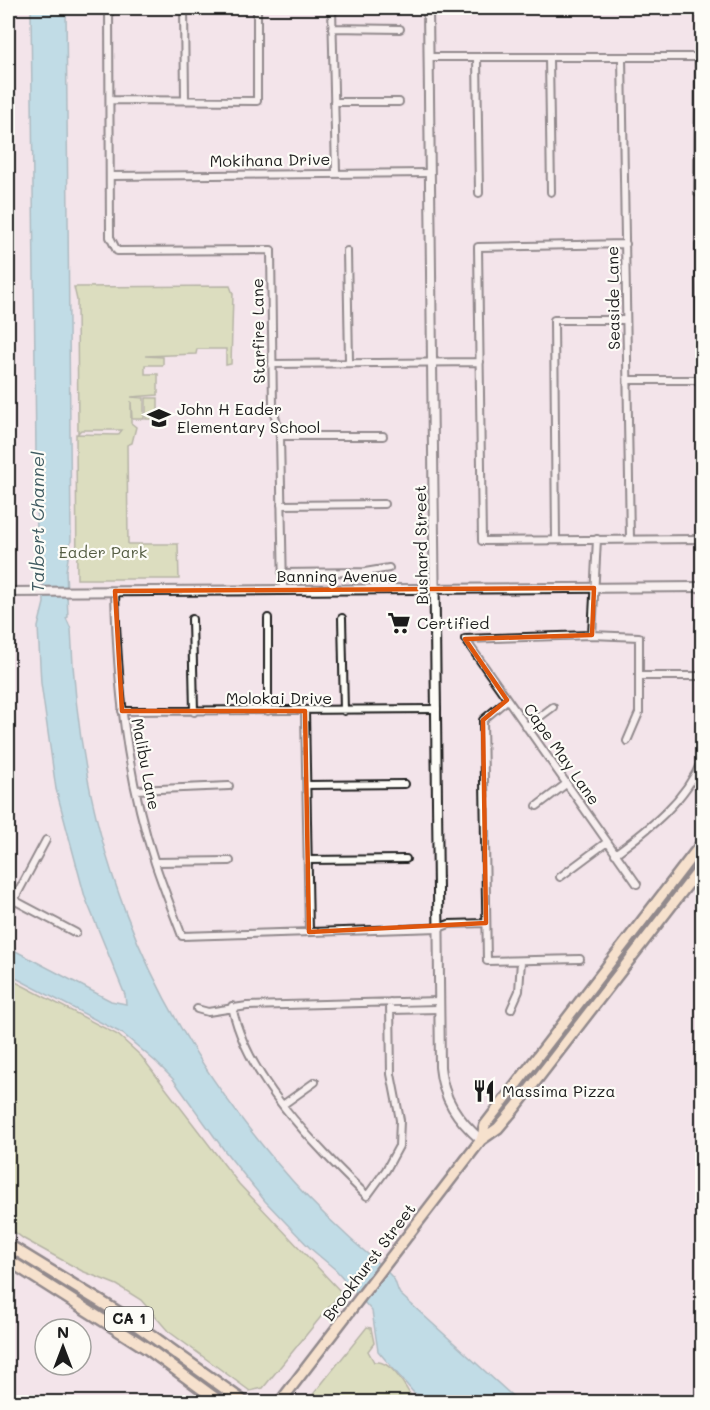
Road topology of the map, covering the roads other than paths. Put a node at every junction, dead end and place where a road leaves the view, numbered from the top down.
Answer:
1 (109, 8) edge
2 (184, 8) edge
3 (257, 8) edge
4 (332, 8) edge
5 (428, 8) edge
6 (332, 28) junction
7 (400, 29) dead end
8 (428, 57) junction
9 (477, 57) junction
10 (622, 57) junction
11 (701, 57) edge
12 (549, 58) junction
13 (186, 99) junction
14 (111, 100) junction
15 (334, 102) junction
16 (399, 102) dead end
17 (336, 173) junction
18 (430, 173) junction
19 (111, 176) junction
20 (551, 192) dead end
21 (479, 193) dead end
22 (698, 193) dead end
23 (626, 244) junction
24 (699, 245) dead end
25 (347, 251) dead end
26 (626, 320) junction
27 (349, 361) junction
28 (480, 362) junction
29 (432, 363) junction
30 (272, 364) junction
31 (629, 380) junction
32 (702, 380) edge
33 (383, 435) dead end
34 (280, 436) junction
35 (701, 452) edge
36 (384, 504) dead end
37 (281, 505) junction
38 (702, 525) edge
39 (597, 539) junction
40 (630, 539) junction
41 (702, 539) edge
42 (556, 540) junction
43 (389, 568) dead end
44 (282, 573) junction
45 (702, 586) edge
46 (594, 588) junction
47 (435, 589) junction
48 (283, 590) junction
49 (115, 591) junction
50 (8, 592) edge
51 (268, 618) dead end
52 (342, 618) dead end
53 (192, 619) dead end
54 (592, 635) junction
55 (702, 675) edge
56 (640, 676) junction
57 (507, 700) junction
58 (553, 707) dead end
59 (437, 709) junction
60 (122, 711) junction
61 (268, 711) junction
62 (305, 711) junction
63 (344, 711) junction
64 (194, 712) junction
65 (526, 727) junction
66 (627, 741) dead end
67 (702, 760) edge
68 (405, 784) dead end
69 (566, 784) junction
70 (307, 785) junction
71 (229, 786) dead end
72 (136, 790) junction
73 (537, 806) dead end
74 (46, 840) dead end
75 (607, 842) junction
76 (702, 843) edge
77 (615, 854) junction
78 (406, 859) dead end
79 (308, 860) junction
80 (230, 861) dead end
81 (154, 862) junction
82 (702, 866) edge
83 (560, 877) dead end
84 (673, 883) junction
85 (637, 884) dead end
86 (683, 891) junction
87 (11, 899) edge
88 (486, 923) junction
89 (439, 928) junction
90 (309, 932) junction
91 (76, 933) dead end
92 (580, 959) dead end
93 (521, 961) junction
94 (390, 1002) junction
95 (439, 1005) junction
96 (232, 1006) junction
97 (197, 1009) dead end
98 (511, 1009) dead end
99 (390, 1010) junction
100 (315, 1082) dead end
101 (284, 1104) junction
102 (481, 1140) junction
103 (8, 1245) edge
104 (8, 1260) edge
105 (220, 1402) edge
106 (244, 1402) edge
107 (280, 1402) edge

1 - 14 street
2 - 13 street
3 - 13 street
4 - 6 street
5 - 8 street, Bushard Street
6 - 7 street
6 - 15 street
8 - 9 street
8 - 18 street, Bushard Street
9 - 12 street
9 - 21 street
10 - 11 street
10 - 12 street
10 - 23 street, Seaside Lane
11 - 22 street
12 - 20 street
13 - 14 street
14 - 19 street
15 - 16 street
15 - 17 street
17 - 18 street, Mokihana Drive
17 - 19 street, Mokihana Drive
18 - 29 street, Bushard Street
19 - 30 street, Starfire Lane
23 - 26 street, Seaside Lane
23 - 28 street
24 - 32 street
25 - 27 street
26 - 31 street, Seaside Lane
26 - 42 street
27 - 29 street
27 - 30 street
28 - 29 street
28 - 42 street
29 - 47 street, Bushard Street
30 - 34 street, Starfire Lane
31 - 32 street
31 - 40 street, Seaside Lane
33 - 34 street
34 - 37 street, Starfire Lane
35 - 38 street
36 - 37 street
37 - 44 street, Starfire Lane
39 - 40 street
39 - 42 street
39 - 46 street
40 - 41 street
43 - 44 street, Banning Avenue
44 - 48 street, Starfire Lane
45 - 46 street, Banning Avenue
46 - 47 street, Banning Avenue
46 - 54 street
47 - 48 street, Banning Avenue
47 - 59 street, Bushard Street
48 - 49 street, Banning Avenue
49 - 50 street, Banning Avenue
49 - 60 street, Malibu Lane
51 - 61 street
52 - 63 street
53 - 64 street
54 - 56 street
54 - 57 street, Cape May Lane
55 - 56 street
56 - 66 street
57 - 65 street, Cape May Lane
57 - 88 street
58 - 65 street
59 - 63 street, Molokai Drive
59 - 89 street, Bushard Street
60 - 64 street, Molokai Drive
60 - 72 street, Malibu Lane
61 - 62 street, Molokai Drive
61 - 64 street, Molokai Drive
62 - 63 street, Molokai Drive
62 - 70 street
65 - 69 street, Cape May Lane
67 - 77 street
68 - 70 street
69 - 73 street
69 - 75 street, Cape May Lane
70 - 79 street
71 - 72 street
72 - 81 street, Malibu Lane
74 - 87 street
75 - 77 street, Cape May Lane
75 - 83 street
76 - 84 main road, Brookhurst Street
77 - 85 street, Cape May Lane
78 - 79 street
79 - 90 street
80 - 81 street
81 - 90 street, Malibu Lane
82 - 86 main road, Brookhurst Street
84 - 86 main road
84 - 102 main road, Brookhurst Street
86 - 102 main road, Brookhurst Street
87 - 91 street
88 - 89 street
88 - 93 street
89 - 90 street
89 - 95 street, Bushard Street
92 - 93 street
93 - 98 street
94 - 95 street
94 - 96 street
94 - 99 street
95 - 99 street
95 - 102 street, Bushard Street
96 - 97 street
96 - 101 street
99 - 101 street
100 - 101 street
102 - 107 main road, Brookhurst Street
103 - 106 highway, CA 1
104 - 105 highway, CA 1

